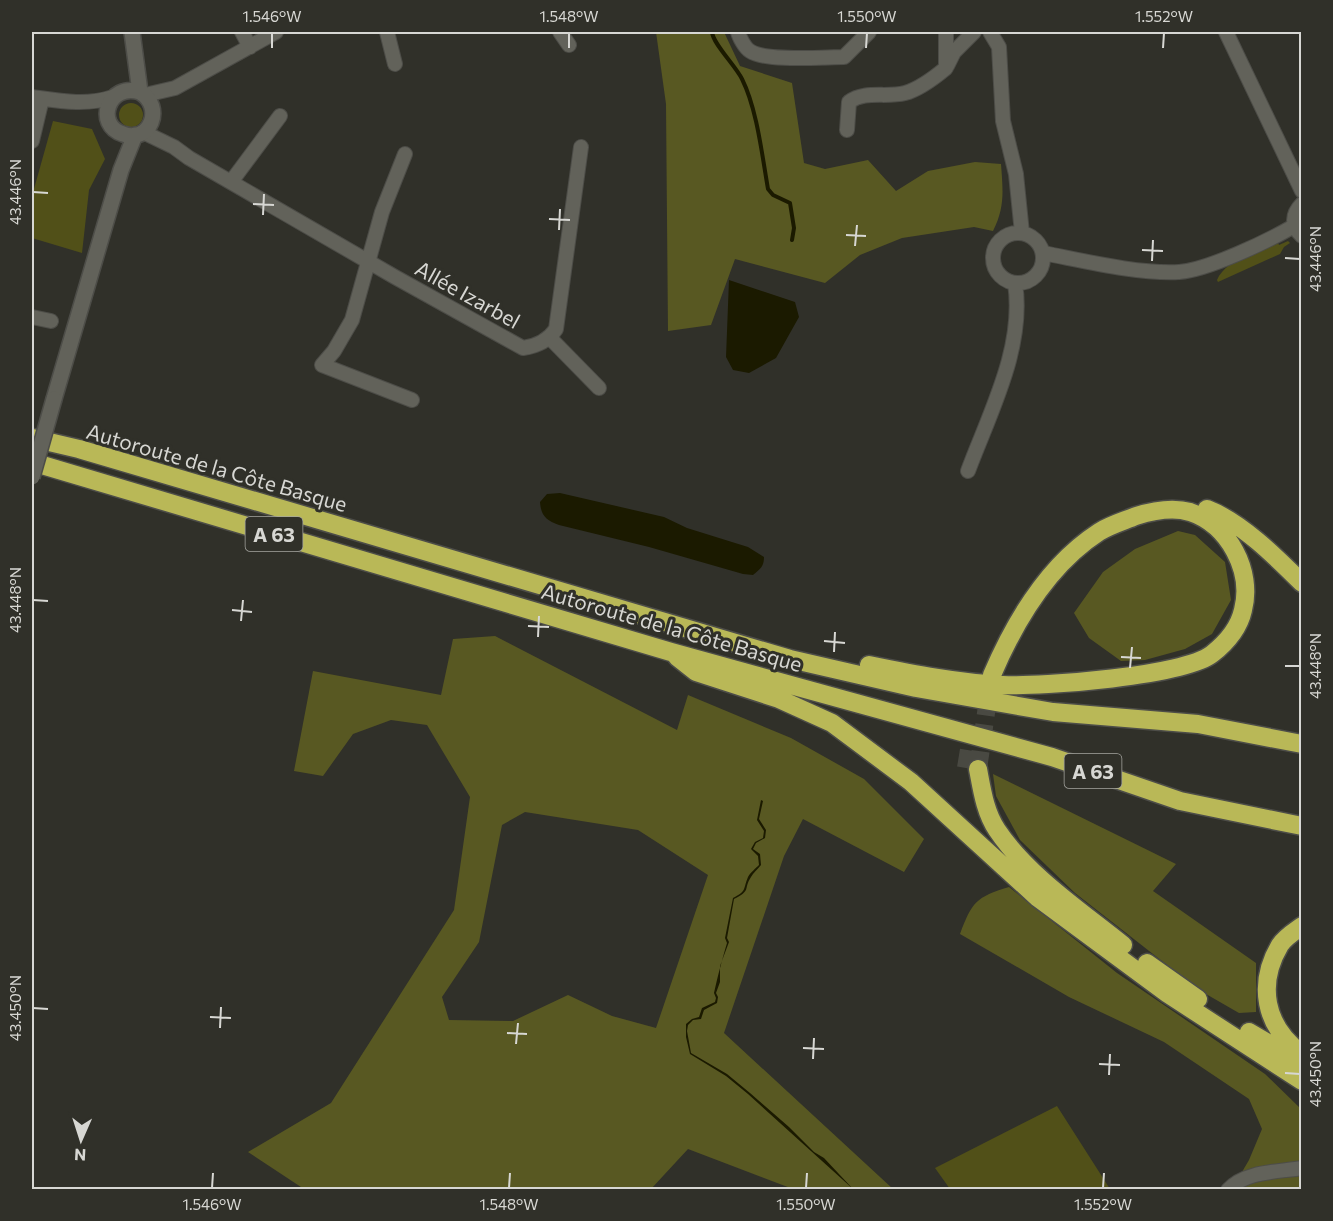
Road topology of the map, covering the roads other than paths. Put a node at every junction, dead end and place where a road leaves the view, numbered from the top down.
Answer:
1 (132, 32) edge
2 (242, 32) edge
3 (276, 32) edge
4 (387, 32) edge
5 (560, 32) edge
6 (738, 32) edge
7 (869, 32) edge
8 (946, 32) edge
9 (974, 32) edge
10 (990, 32) edge
11 (1226, 32) edge
12 (569, 45) dead end
13 (250, 47) junction
14 (135, 57) junction
15 (395, 64) dead end
16 (946, 68) junction
17 (175, 88) junction
18 (143, 93) junction
19 (118, 94) junction
20 (37, 98) edge
21 (65, 102) junction
22 (153, 115) junction
23 (280, 116) dead end
24 (108, 117) junction
25 (847, 130) dead end
26 (117, 132) junction
27 (139, 134) junction
28 (32, 141) edge
29 (174, 147) junction
30 (580, 147) dead end
31 (405, 154) dead end
32 (121, 170) junction
33 (231, 182) junction
34 (1302, 190) edge
35 (1302, 204) edge
36 (1298, 231) edge
37 (1022, 233) junction
38 (1042, 254) junction
39 (368, 262) junction
40 (1015, 283) junction
41 (32, 317) edge
42 (51, 321) dead end
43 (550, 338) junction
44 (599, 388) dead end
45 (412, 400) dead end
46 (32, 438) edge
47 (32, 462) edge
48 (968, 471) dead end
49 (32, 477) edge
50 (1302, 583) edge
51 (671, 652) junction
52 (790, 659) junction
53 (1302, 744) edge
54 (1302, 826) edge
55 (1064, 916) junction
56 (1302, 926) edge
57 (1302, 1054) edge
58 (1302, 1063) edge
59 (1302, 1081) edge
60 (1302, 1168) edge
61 (1233, 1187) edge

1 - 14 main road
2 - 13 street
3 - 13 street
4 - 15 street
5 - 12 street
6 - 7 street
8 - 16 street
9 - 16 street
10 - 37 street
11 - 34 street
13 - 17 street
14 - 18 main road
14 - 19 main road
16 - 25 street
17 - 18 street
17 - 22 street
18 - 19 main road
18 - 22 main road
19 - 21 street
19 - 24 main road
20 - 21 street
20 - 28 street
21 - 24 street
22 - 27 main road
22 - 29 street
23 - 33 street
24 - 26 main road
26 - 27 main road
26 - 32 main road
27 - 29 street, Allée Izarbel
27 - 32 main road
29 - 33 street, Allée Izarbel
30 - 43 street
31 - 39 street
32 - 49 main road, bridge
33 - 39 street, Allée Izarbel
35 - 36 street
36 - 38 street
37 - 38 street
37 - 40 street
38 - 40 street
39 - 43 street, Allée Izarbel
39 - 45 street
40 - 48 street
41 - 42 street
43 - 44 street
46 - 52 highway, Autoroute de la Côte Basque / A 63
47 - 51 highway, Autoroute de la Côte Basque / A 63
50 - 52 highway
51 - 54 highway, Autoroute de la Côte Basque / A 63
51 - 55 highway
52 - 53 highway, Autoroute de la Côte Basque / A 63
55 - 58 highway
55 - 59 highway
56 - 57 highway
60 - 61 street

